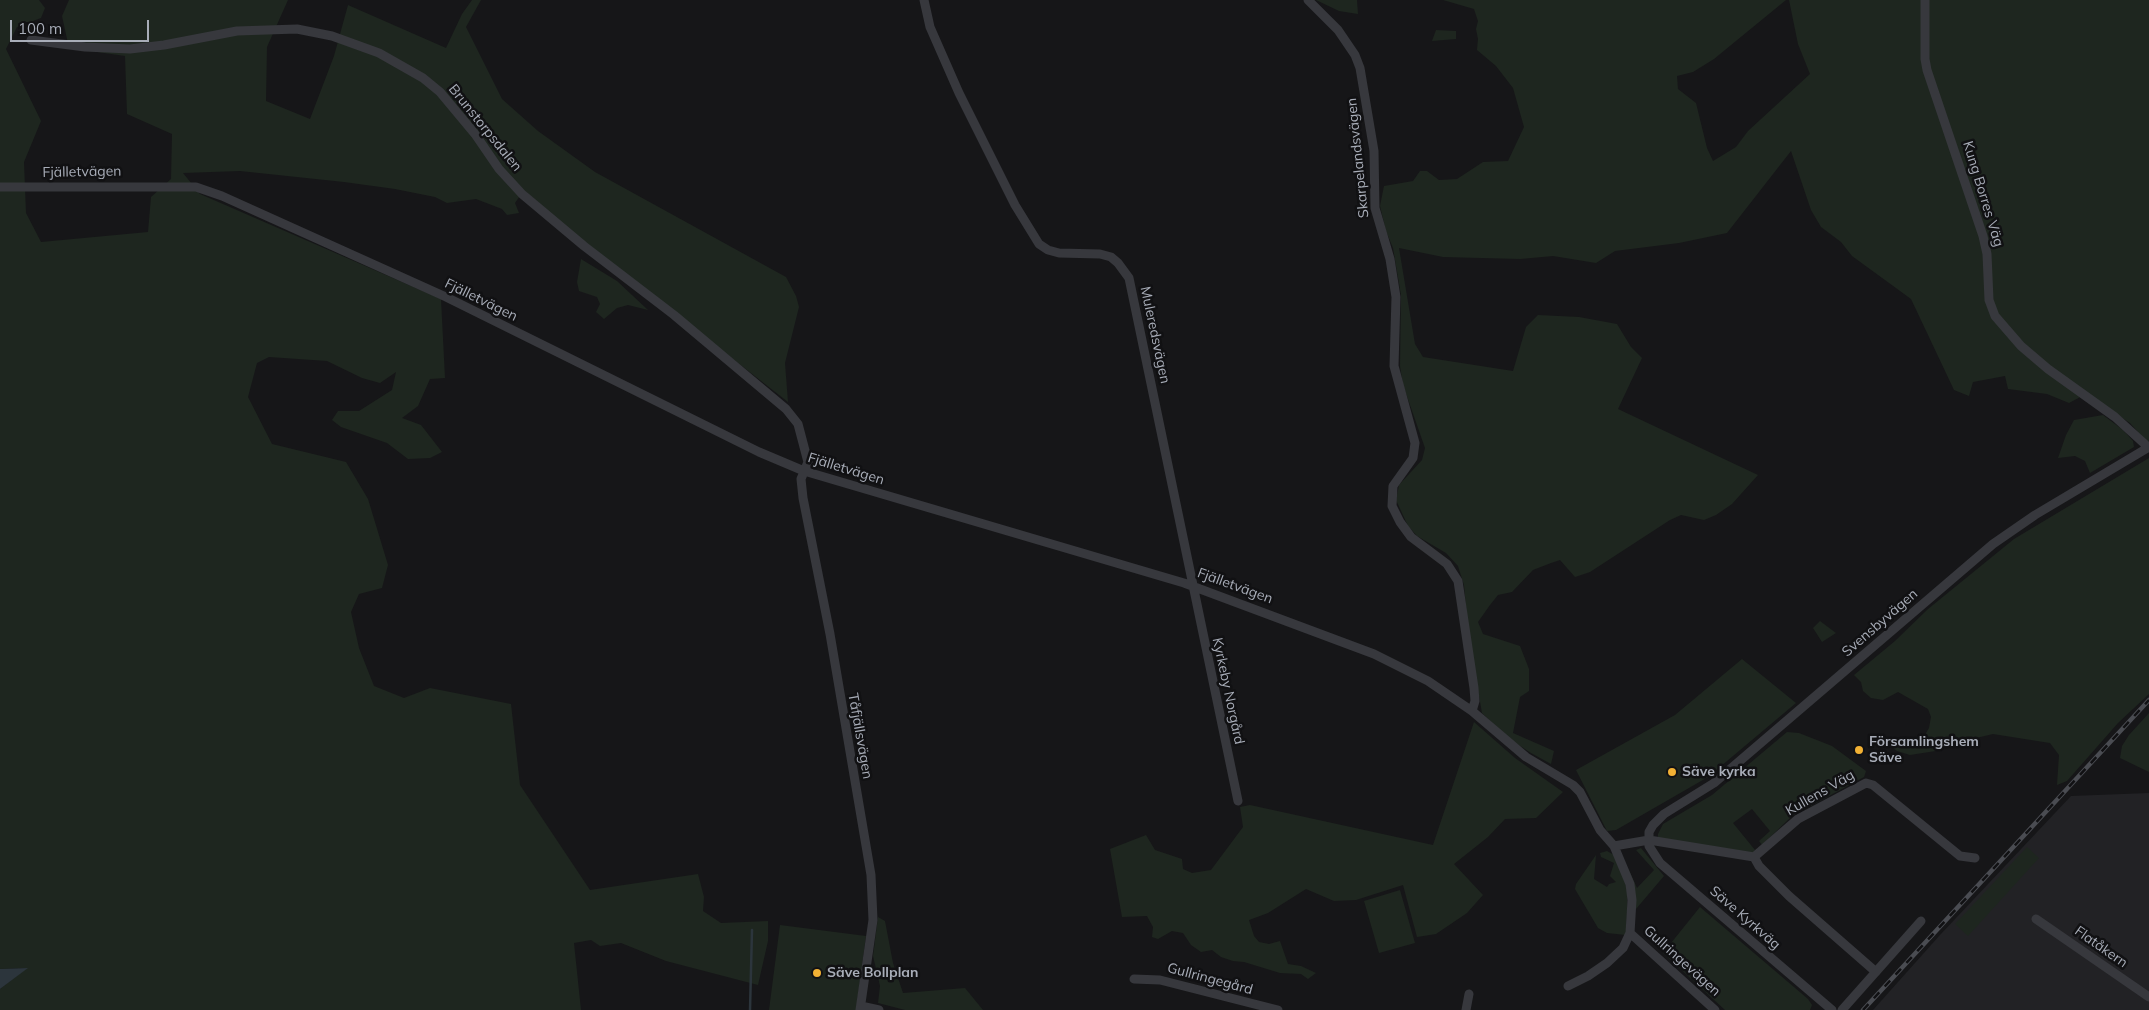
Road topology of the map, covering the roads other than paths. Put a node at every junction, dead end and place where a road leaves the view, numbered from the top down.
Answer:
1 (924, 0) edge
2 (1308, 0) edge
3 (1925, 0) edge
4 (31, 40) dead end
5 (0, 187) edge
6 (2149, 447) edge
7 (804, 471) junction
8 (1193, 586) junction
9 (1472, 711) junction
10 (1238, 801) dead end
11 (1648, 840) junction
12 (1614, 846) junction
13 (1754, 857) junction
14 (1975, 858) dead end
15 (2036, 919) dead end
16 (1921, 921) dead end
17 (1630, 932) junction
18 (1876, 972) junction
19 (1134, 979) dead end
20 (1568, 986) dead end
21 (1469, 994) dead end
22 (2149, 997) edge
23 (861, 1008) edge
24 (1825, 1008) edge
25 (879, 1010) edge
26 (1278, 1010) edge
27 (1466, 1010) edge
28 (1716, 1010) edge
29 (1842, 1010) edge

1 - 8 street, Muleredsvägen
2 - 9 street, Skarpelandsvägen
3 - 6 street, Kung Borres Väg
4 - 7 street, Brunstorpsdalen
5 - 7 street, Fjälletvägen
6 - 11 street, Svensbyvägen
7 - 8 street, Fjälletvägen
7 - 23 street, Tåfjällsvägen
8 - 9 street, Fjälletvägen
8 - 10 street, Kyrkeby Norgård
9 - 12 street, Fjälletvägen
11 - 12 street
11 - 13 street
11 - 24 street, Säve Kyrkväg
12 - 17 street, Fjälletvägen
13 - 14 street, Kullens Väg
13 - 18 street
15 - 22 street, Flatåkern
16 - 18 street
17 - 20 street
17 - 28 street, Gullringevägen
18 - 29 street
19 - 26 street, Gullringegård
21 - 27 street
23 - 25 street, Tåfjällsvägen

